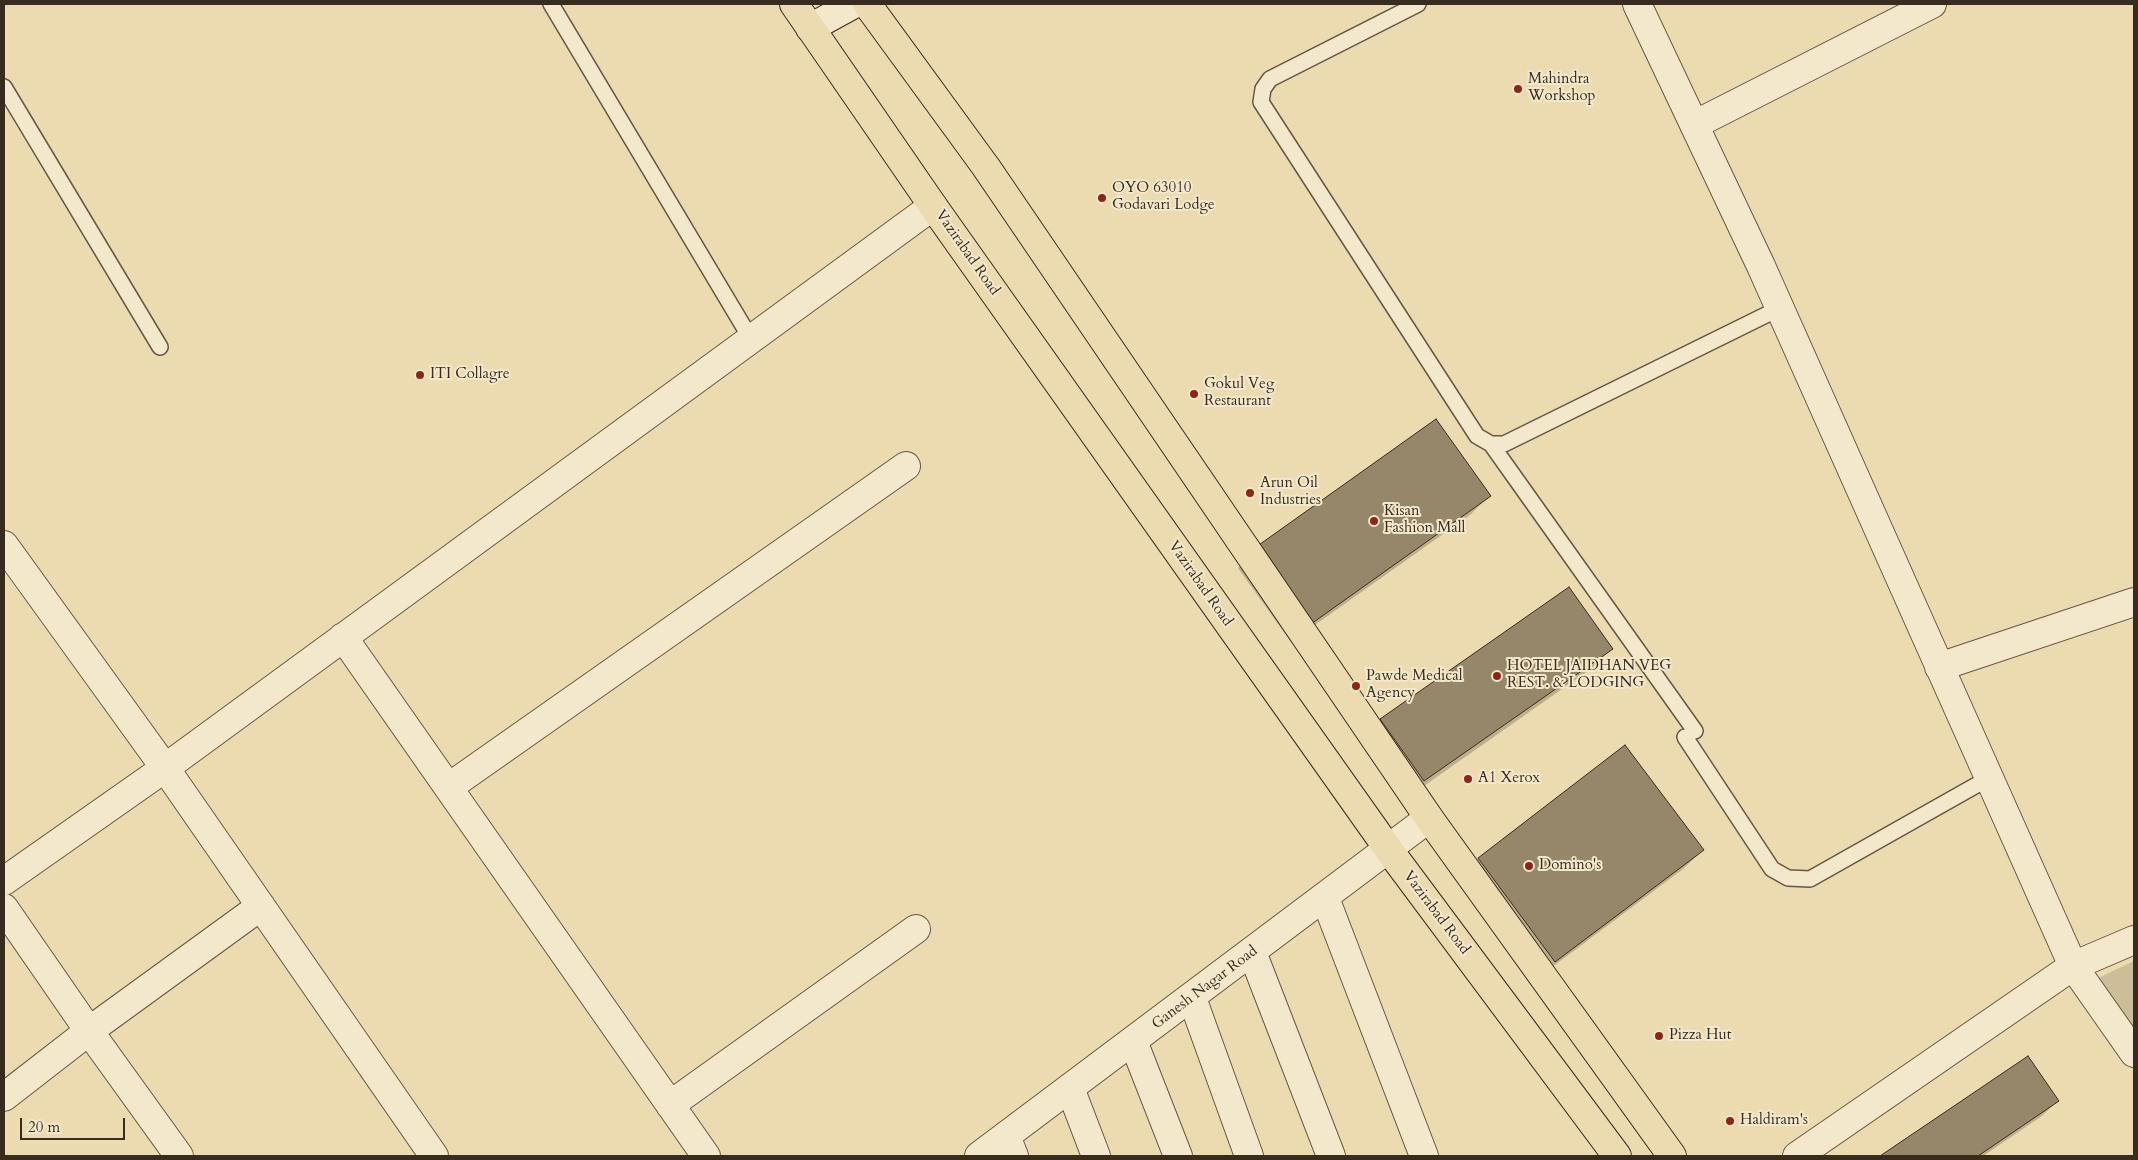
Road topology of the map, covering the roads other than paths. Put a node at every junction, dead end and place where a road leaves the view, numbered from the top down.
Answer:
1 (551, 4) edge
2 (794, 4) edge
3 (854, 4) edge
4 (867, 4) edge
5 (1418, 4) edge
6 (1636, 4) edge
7 (1932, 4) edge
8 (810, 28) junction
9 (4, 87) edge
10 (1694, 125) junction
11 (933, 206) junction
12 (1780, 308) junction
13 (751, 339) junction
14 (160, 347) dead end
15 (1491, 444) junction
16 (906, 466) dead end
17 (4, 545) edge
18 (2134, 602) edge
19 (343, 637) junction
20 (1939, 667) junction
21 (165, 768) junction
22 (1989, 778) junction
23 (449, 786) junction
24 (1429, 818) junction
25 (1389, 850) junction
26 (4, 881) edge
27 (1325, 898) junction
28 (261, 906) junction
29 (4, 908) edge
30 (916, 929) dead end
31 (2134, 940) edge
32 (1252, 952) junction
33 (2073, 966) junction
34 (1192, 998) junction
35 (89, 1031) junction
36 (1133, 1041) junction
37 (2134, 1053) edge
38 (1070, 1088) junction
39 (4, 1097) edge
40 (670, 1105) junction
41 (1010, 1146) edge
42 (179, 1156) edge
43 (434, 1156) edge
44 (706, 1156) edge
45 (979, 1156) edge
46 (1096, 1156) edge
47 (1178, 1156) edge
48 (1249, 1156) edge
49 (1331, 1156) edge
50 (1424, 1156) edge
51 (1617, 1156) edge
52 (1672, 1156) edge
53 (1797, 1156) edge

1 - 13 lane
2 - 8 main road, Vazirabad Road
3 - 8 street
4 - 24 main road
5 - 15 lane
6 - 10 street
7 - 10 street
8 - 11 main road, Vazirabad Road
9 - 14 lane
10 - 12 street
11 - 13 street
11 - 25 main road, Vazirabad Road
12 - 15 lane
12 - 20 street
13 - 19 street
15 - 22 lane
16 - 23 street
17 - 21 street
18 - 20 street
19 - 21 street
19 - 23 street
20 - 22 street
21 - 26 street
21 - 28 street
22 - 33 street
23 - 40 street
24 - 25 street, Ganesh Nagar Road
24 - 52 main road
25 - 27 street, Ganesh Nagar Road
25 - 51 main road, Vazirabad Road
27 - 32 street, Ganesh Nagar Road
27 - 50 street
28 - 35 street
28 - 43 street
29 - 35 street
30 - 40 street
31 - 33 street
32 - 34 street, Ganesh Nagar Road
32 - 49 street
33 - 37 street
33 - 53 street
34 - 36 street, Ganesh Nagar Road
34 - 48 street
35 - 39 street
35 - 42 street
36 - 38 street, Ganesh Nagar Road
36 - 47 street
38 - 41 street, Ganesh Nagar Road
38 - 46 street
40 - 44 street
41 - 45 street, Ganesh Nagar Road

